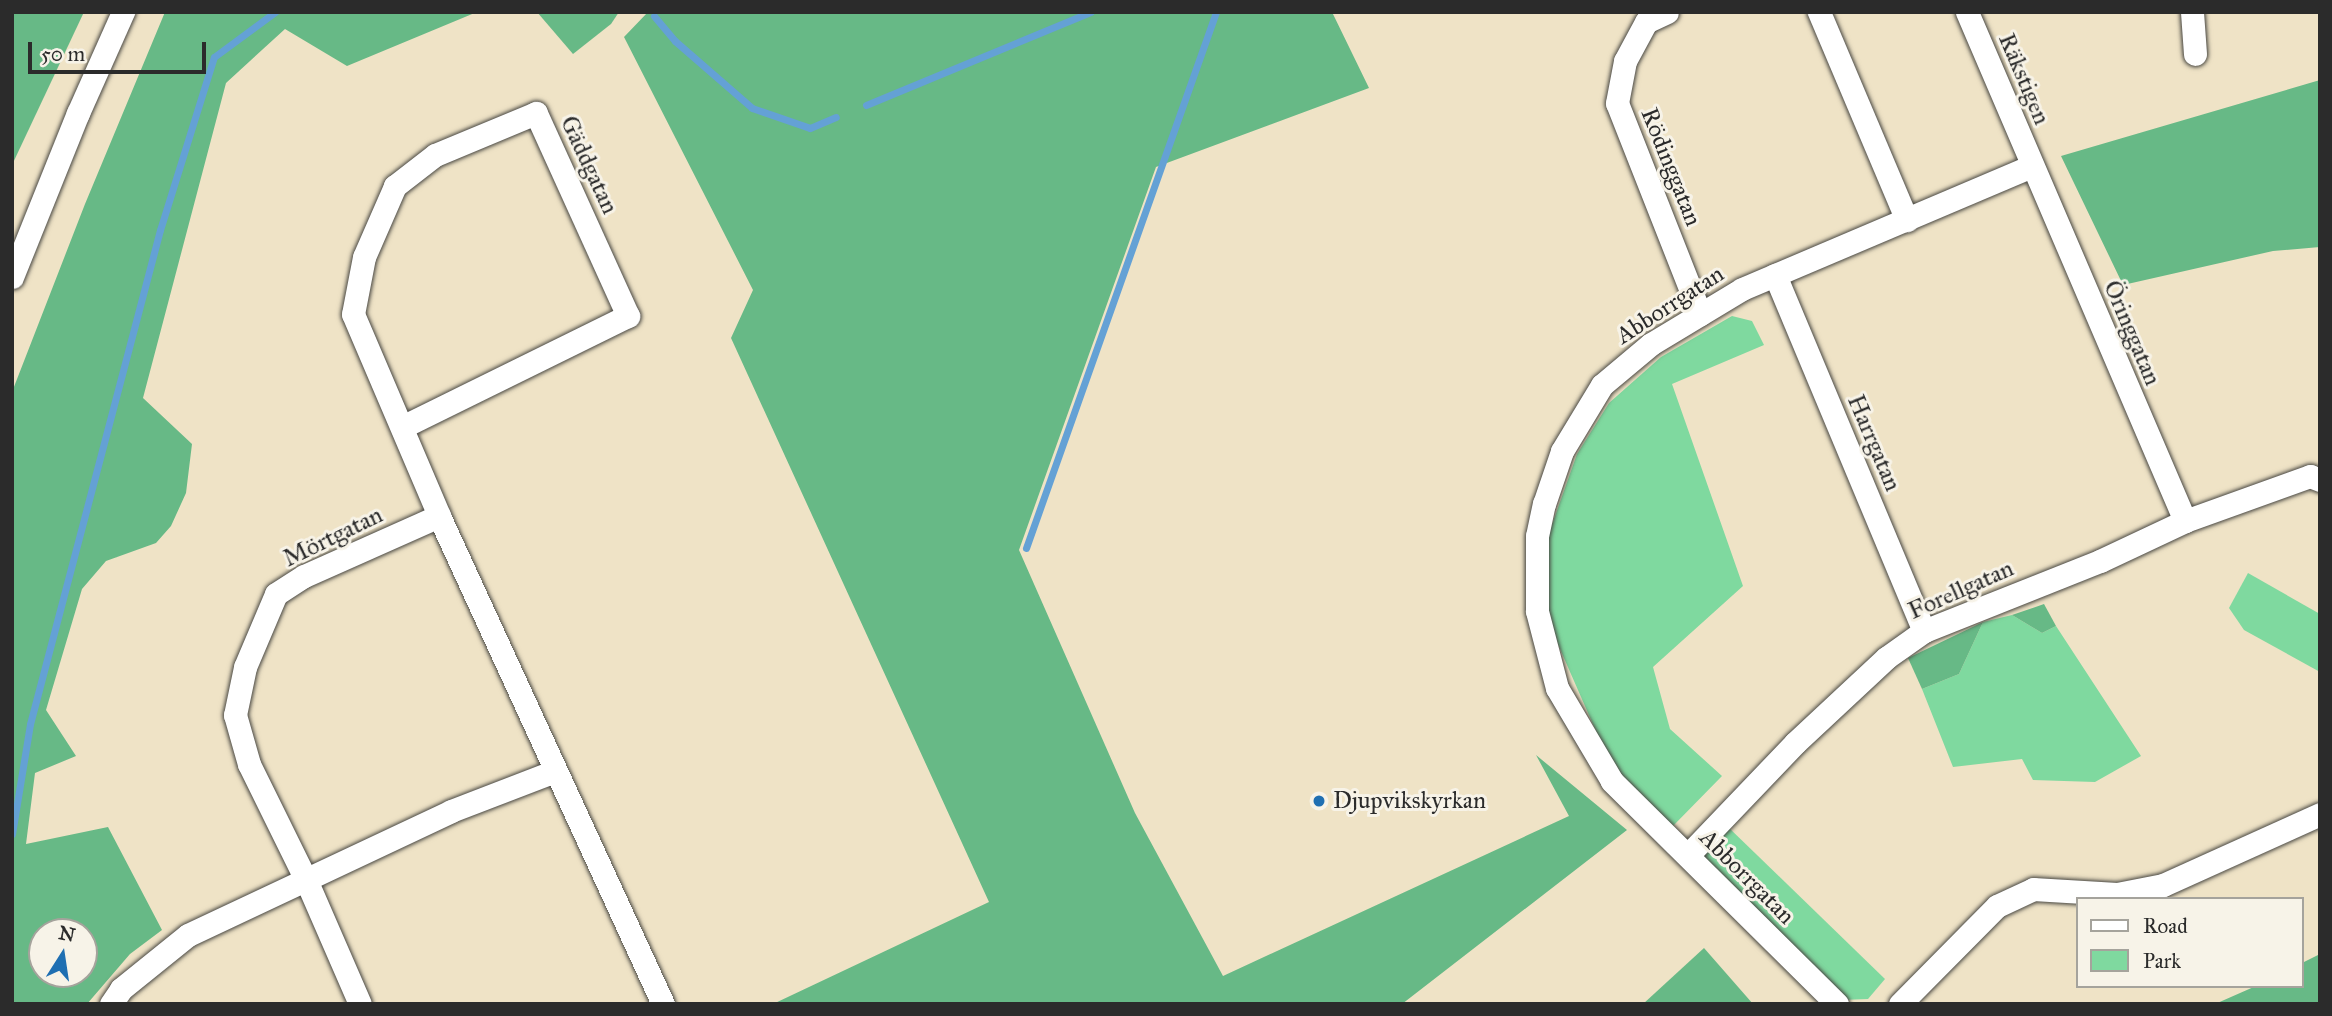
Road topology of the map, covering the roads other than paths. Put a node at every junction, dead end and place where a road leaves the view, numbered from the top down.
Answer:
1 (123, 12) edge
2 (1667, 12) edge
3 (1819, 12) edge
4 (1967, 12) edge
5 (2192, 12) edge
6 (2195, 54) dead end
7 (2032, 166) junction
8 (1907, 220) junction
9 (1775, 275) junction
10 (12, 277) edge
11 (1700, 314) junction
12 (402, 427) junction
13 (2320, 480) edge
14 (439, 516) junction
15 (2185, 521) junction
16 (1924, 631) junction
17 (555, 771) junction
18 (2320, 814) edge
19 (1688, 855) junction
20 (306, 880) junction
21 (111, 1004) edge
22 (360, 1004) edge
23 (663, 1004) edge
24 (1837, 1004) edge
25 (1900, 1004) edge

1 - 10 street
2 - 11 street, Rödinggatan
3 - 8 street
4 - 7 street, Räkstigen
5 - 6 street
7 - 8 street, Abborrgatan
7 - 15 street, Öringgatan
8 - 9 street, Abborrgatan
9 - 11 street, Abborrgatan
9 - 16 street, Harrgatan
11 - 19 street, Abborrgatan
12 - 12 street, Gäddgatan
12 - 14 street, Gäddgatan
13 - 15 street, Forellgatan
14 - 17 street
14 - 20 street, Mörtgatan
15 - 16 street, Forellgatan
16 - 19 street, Forellgatan
17 - 20 street
17 - 23 street
18 - 25 street
19 - 24 street, Abborrgatan
20 - 21 street
20 - 22 street, Mörtgatan

